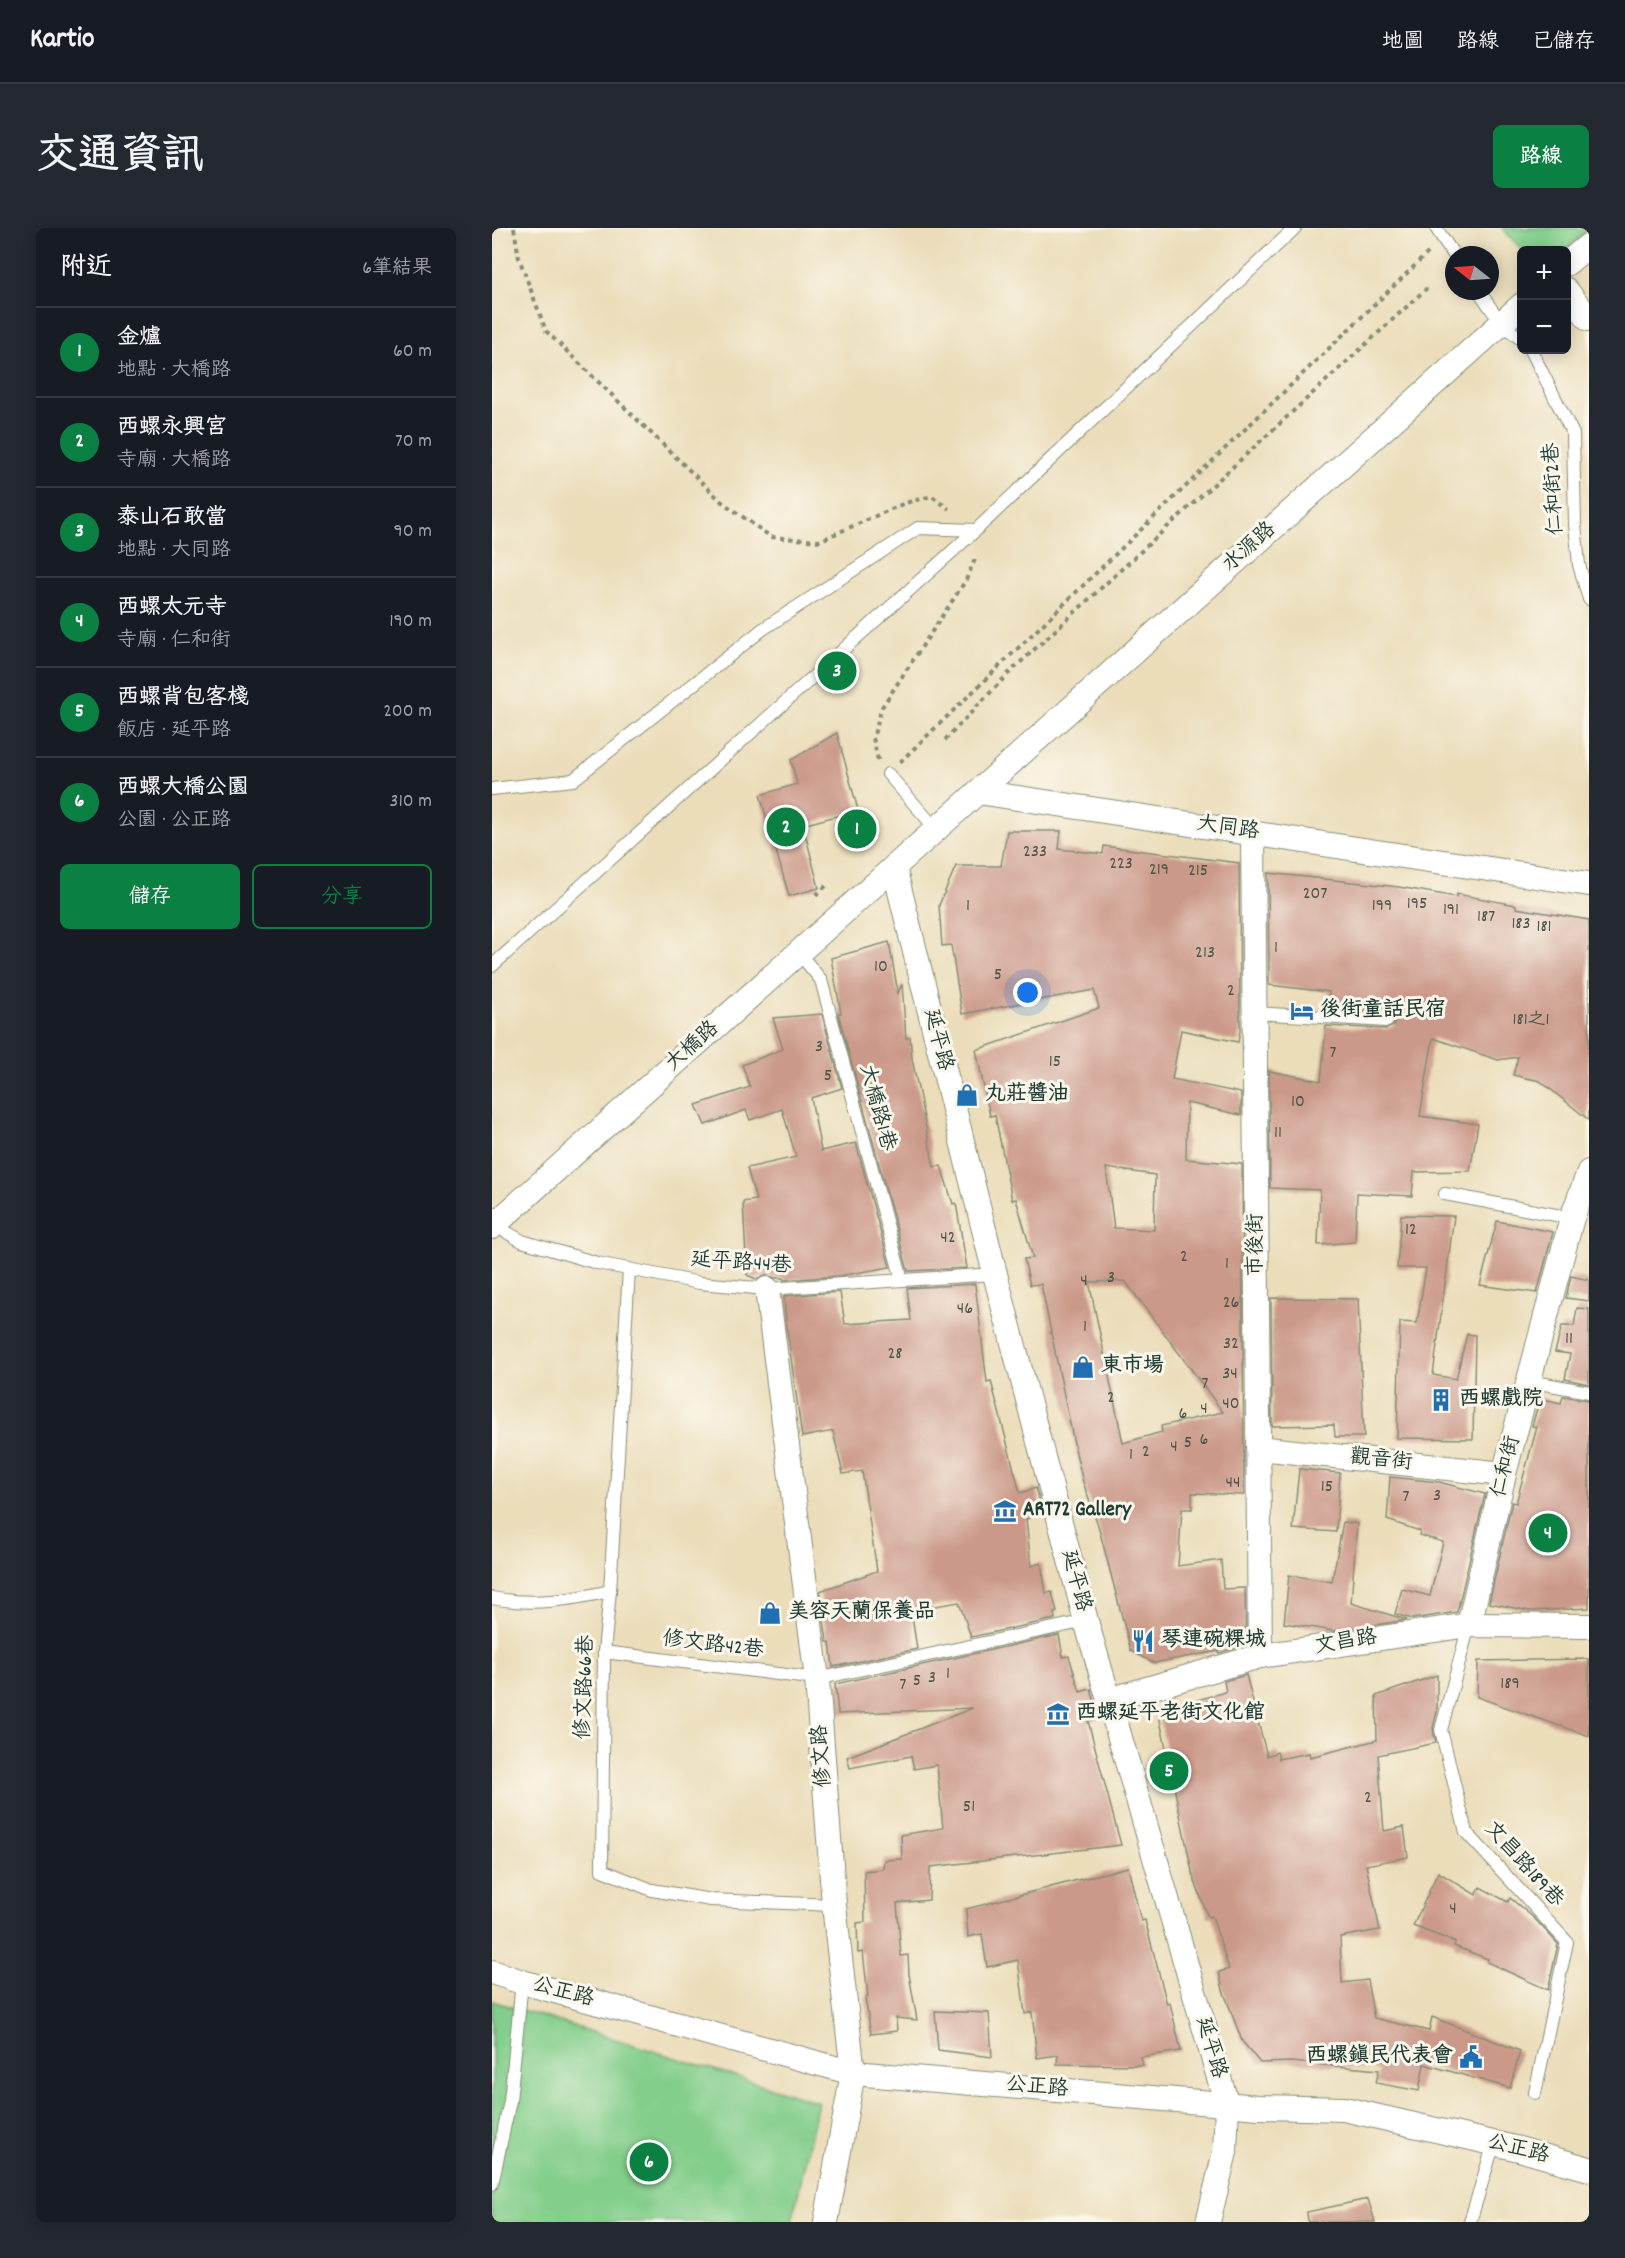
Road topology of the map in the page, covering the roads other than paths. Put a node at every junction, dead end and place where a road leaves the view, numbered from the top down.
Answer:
1 (1295, 228) edge
2 (1440, 233) edge
3 (1589, 245) edge
4 (1448, 246) edge
5 (1571, 260) edge
6 (1571, 296) edge
7 (1485, 300) edge
8 (1517, 308) edge
9 (1589, 319) edge
10 (1501, 323) junction
11 (1517, 337) edge
12 (1534, 354) edge
13 (1575, 524) junction
14 (1589, 525) edge
15 (976, 530) junction
16 (1589, 599) edge
17 (888, 774) road end
18 (492, 789) edge
19 (978, 792) junction
20 (936, 829) junction
21 (1254, 833) junction
22 (894, 867) junction
23 (1589, 884) edge
24 (798, 953) junction
25 (492, 966) edge
26 (1255, 1013) junction
27 (1387, 1021) dead end
28 (1589, 1173) edge
29 (1445, 1194) dead end
30 (1580, 1220) edge
31 (493, 1226) edge
32 (629, 1269) junction
33 (995, 1274) junction
34 (902, 1280) junction
35 (767, 1289) junction
36 (1529, 1381) junction
37 (1589, 1392) edge
38 (1258, 1448) junction
39 (1504, 1474) junction
40 (610, 1591) junction
41 (492, 1598) edge
42 (1086, 1622) junction
43 (1469, 1625) junction
44 (1589, 1626) edge
45 (604, 1652) junction
46 (1260, 1656) junction
47 (817, 1679) junction
48 (1109, 1700) junction
49 (834, 1905) junction
50 (492, 1972) edge
51 (522, 1982) junction
52 (853, 2073) junction
53 (1536, 2092) dead end
54 (1227, 2105) junction
55 (1494, 2143) junction
56 (1589, 2169) edge
57 (492, 2184) edge
58 (826, 2222) edge
59 (1208, 2222) edge
60 (1470, 2222) edge

1 - 15 lane
2 - 4 lane
3 - 5 street
6 - 9 street
7 - 10 lane
8 - 10 street, 水源路
10 - 11 lane
10 - 19 street, 水源路
12 - 13 lane, 仁和街2巷
13 - 14 lane
13 - 16 lane, 仁和街2巷
15 - 18 lane
15 - 25 lane
17 - 20 lane
19 - 20 street
19 - 21 street, 大同路
20 - 22 street
21 - 23 street, 大同路
21 - 26 street, 市後街
22 - 24 street, 大橋路
22 - 33 street, 延平路
24 - 31 street, 大橋路
24 - 34 lane, 大橋路1巷
26 - 27 lane
26 - 38 street, 市後街
28 - 30 street, 仁和街
29 - 30 lane
30 - 36 street, 仁和街
31 - 32 lane, 延平路44巷
32 - 35 lane, 延平路44巷
32 - 40 lane, 修文路66巷
33 - 34 lane, 延平路44巷
33 - 42 street, 延平路
34 - 35 lane, 延平路44巷
35 - 47 street, 修文路
36 - 37 lane
36 - 39 street, 仁和街
38 - 39 street, 觀音街
38 - 46 street, 市後街
39 - 43 street, 仁和街
40 - 41 lane
40 - 45 lane, 修文路66巷
42 - 47 lane, 修文路42巷
42 - 48 street, 延平路
43 - 44 street, 文昌路
43 - 46 street, 文昌路
43 - 53 lane, 文昌路189巷
45 - 47 lane, 修文路42巷
45 - 49 lane, 修文路66巷
46 - 48 street, 文昌路
47 - 49 street, 修文路
48 - 54 street, 延平路
49 - 52 street, 修文路
50 - 51 street, 公正路
51 - 52 street, 公正路
51 - 57 lane
52 - 54 street, 公正路
52 - 58 street, 修文路
54 - 55 street, 公正路
54 - 59 street, 延平路
55 - 56 street, 公正路
55 - 60 lane

